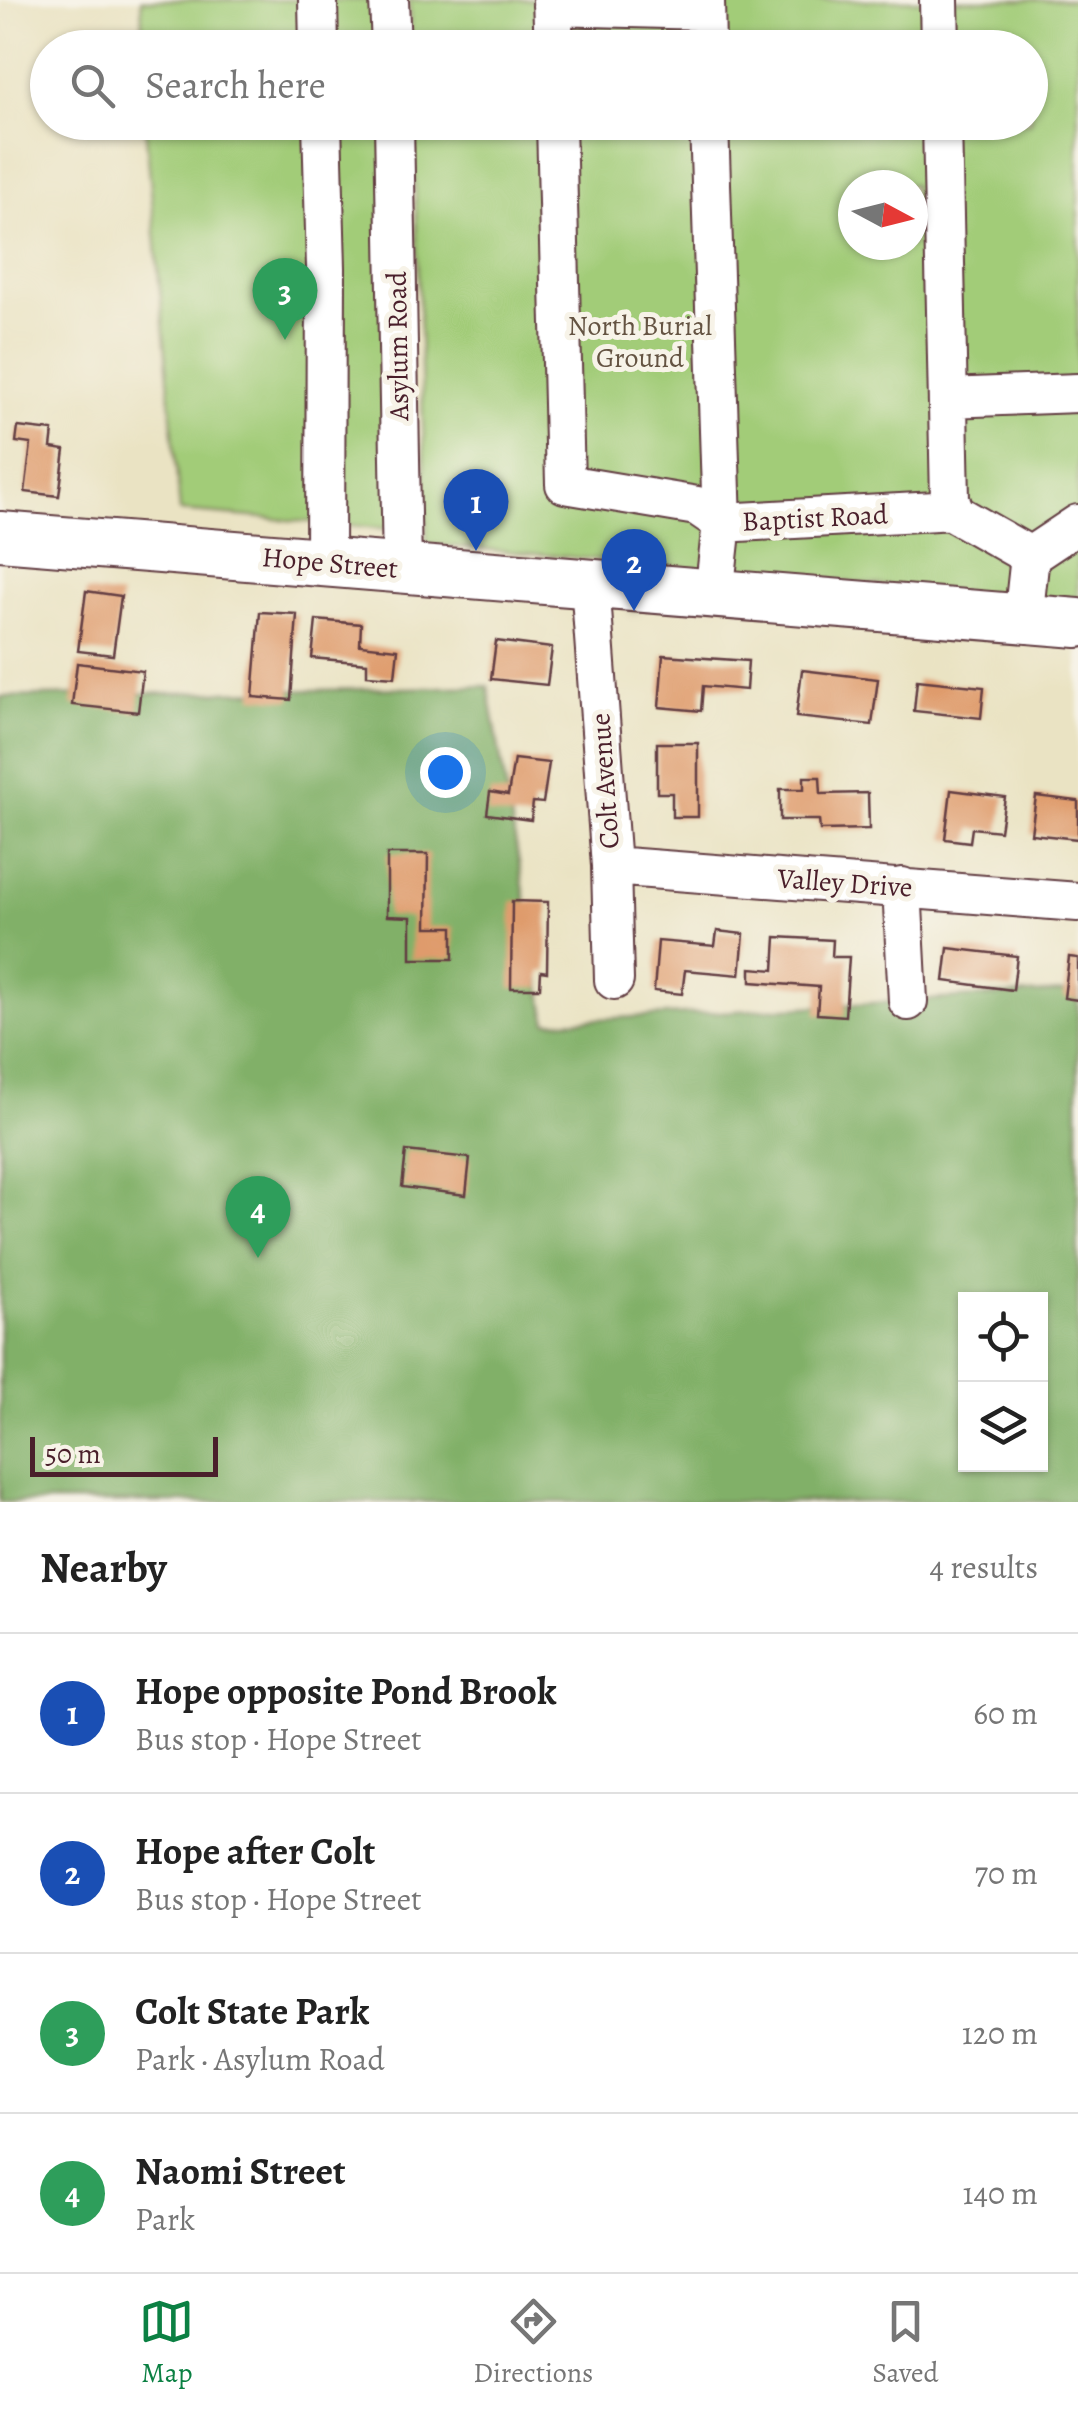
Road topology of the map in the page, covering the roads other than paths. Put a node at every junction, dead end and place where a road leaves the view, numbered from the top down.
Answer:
1 (318, 0) edge
2 (389, 0) edge
3 (939, 0) edge
4 (552, 3) edge
5 (705, 5) edge
6 (319, 30) edge
7 (390, 30) edge
8 (553, 30) edge
9 (706, 30) edge
10 (940, 30) edge
11 (322, 140) edge
12 (394, 140) edge
13 (556, 140) edge
14 (709, 140) edge
15 (942, 140) edge
16 (1078, 393) edge
17 (948, 398) junction
18 (955, 512) junction
19 (722, 523) junction
20 (1078, 524) edge
21 (0, 536) edge
22 (1030, 556) junction
23 (325, 562) junction
24 (402, 570) junction
25 (590, 583) junction
26 (714, 595) junction
27 (1023, 620) junction
28 (1078, 624) edge
29 (611, 866) junction
30 (902, 887) junction
31 (1078, 902) edge
32 (614, 980) dead end
33 (908, 1001) dead end

1 - 6 street
2 - 7 street
3 - 10 street
4 - 5 street
4 - 8 street
5 - 9 street
11 - 23 street
12 - 24 street, Asylum Road
13 - 19 street, Baptist Road
14 - 19 street
15 - 17 street
16 - 17 street
17 - 18 street
18 - 19 street, Baptist Road
18 - 22 street
19 - 26 street
20 - 22 street
21 - 23 main road, Hope Street
22 - 27 street
23 - 24 main road, Hope Street
24 - 25 main road, Hope Street
25 - 26 main road, Hope Street
25 - 29 street, Colt Avenue
26 - 27 main road, Hope Street
27 - 28 main road, Hope Street
29 - 30 street, Valley Drive
29 - 32 street, Colt Avenue
30 - 31 street, Valley Drive
30 - 33 street

